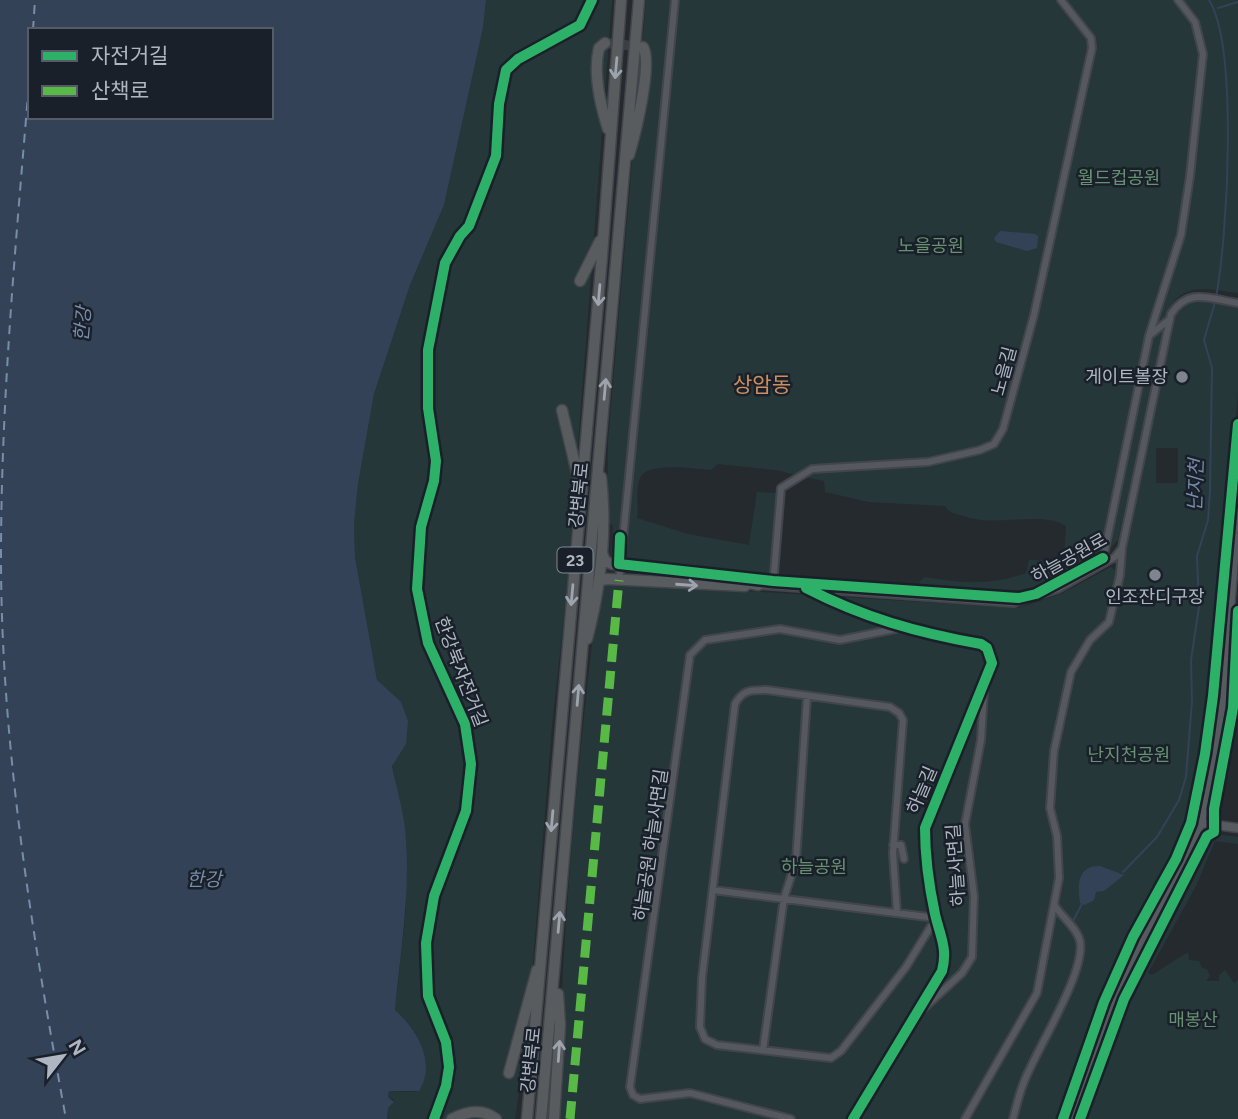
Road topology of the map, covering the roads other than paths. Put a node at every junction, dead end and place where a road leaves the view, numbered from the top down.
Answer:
1 (621, 0) edge
2 (639, 0) edge
3 (675, 0) edge
4 (1061, 0) edge
5 (1178, 0) edge
6 (606, 43) dead end
7 (643, 47) dead end
8 (610, 136) junction
9 (623, 176) junction
10 (604, 234) junction
11 (580, 281) dead end
12 (1238, 303) edge
13 (1170, 319) junction
14 (1149, 336) junction
15 (562, 410) dead end
16 (599, 457) junction
17 (581, 492) junction
18 (1238, 513) edge
19 (1122, 548) junction
20 (602, 553) junction
21 (1102, 564) junction
22 (620, 565) junction
23 (619, 580) junction
24 (599, 581) junction
25 (718, 581) junction
26 (758, 585) joint
27 (773, 586) junction
28 (806, 587) junction
29 (900, 628) junction
30 (581, 663) junction
31 (984, 689) junction
32 (807, 697) junction
33 (1222, 702) junction
34 (1238, 704) edge
35 (1201, 823) junction
36 (1238, 828) edge
37 (893, 845) junction
38 (904, 859) dead end
39 (713, 890) junction
40 (783, 898) junction
41 (1055, 906) junction
42 (897, 913) junction
43 (936, 918) junction
44 (540, 963) junction
45 (555, 964) junction
46 (915, 1017) junction
47 (763, 1050) junction
48 (547, 1063) junction
49 (509, 1073) dead end
50 (452, 1119) edge
51 (496, 1119) edge
52 (527, 1119) edge
53 (541, 1119) edge
54 (548, 1119) edge
55 (554, 1119) edge
56 (791, 1119) edge
57 (853, 1119) edge
58 (965, 1119) edge
59 (1013, 1119) edge
60 (1070, 1119) edge

1 -> 8 highway, 강변북로 / 23
2 - 9 highway, 강변북로 / 23
3 - 22 street
4 - 27 street, 노을길
5 - 14 street
6 - 8 highway
7 - 9 highway
8 - 10 highway, 강변북로 / 23
16 -> 9 highway, 강변북로 / 23
10 - 11 highway
10 -> 17 highway, 강변북로 / 23
12 - 13 street
13 - 14 street
13 - 19 street, 하늘공원로
14 - 21 street
15 - 17 highway
16 - 20 highway
16 - 30 highway, 강변북로 / 23
17 -> 44 highway, 강변북로 / 23
18 - 33 main road
19 - 21 street, 하늘공원로
19 - 41 street
20 - 22 highway
20 - 24 highway
21 - 28 street, 하늘공원로
22 - 23 street
22 - 25 highway
23 - 24 highway
23 -> 25 highway
24 - 30 highway
25 - 26 highway
26 - 27 street, 하늘공원로
27 - 28 street, 하늘공원로
28 - 29 street, 하늘길
29 - 31 street, 하늘길
29 - 56 street, 하늘공원 하늘사면길
45 -> 30 highway, 강변북로 / 23
31 - 43 street, 하늘길
31 - 46 street, 하늘사면길
32 - 37 street
32 - 39 street
32 - 40 street
33 - 34 main road
33 - 35 main road
35 - 36 main road
35 - 60 main road
37 - 38 street
37 - 42 street
39 - 40 street
39 - 47 street
40 - 42 street
40 - 47 street
41 - 58 street
41 - 59 street
42 - 43 street
43 - 46 street, 하늘길
43 - 47 street
44 - 49 highway
44 - 52 highway, 강변북로 / 23
45 - 48 highway, 강변북로 / 23
55 -> 45 highway
46 - 57 street, 하늘길
48 - 53 highway, 강변북로 / 23
48 - 54 highway
50 - 51 highway

